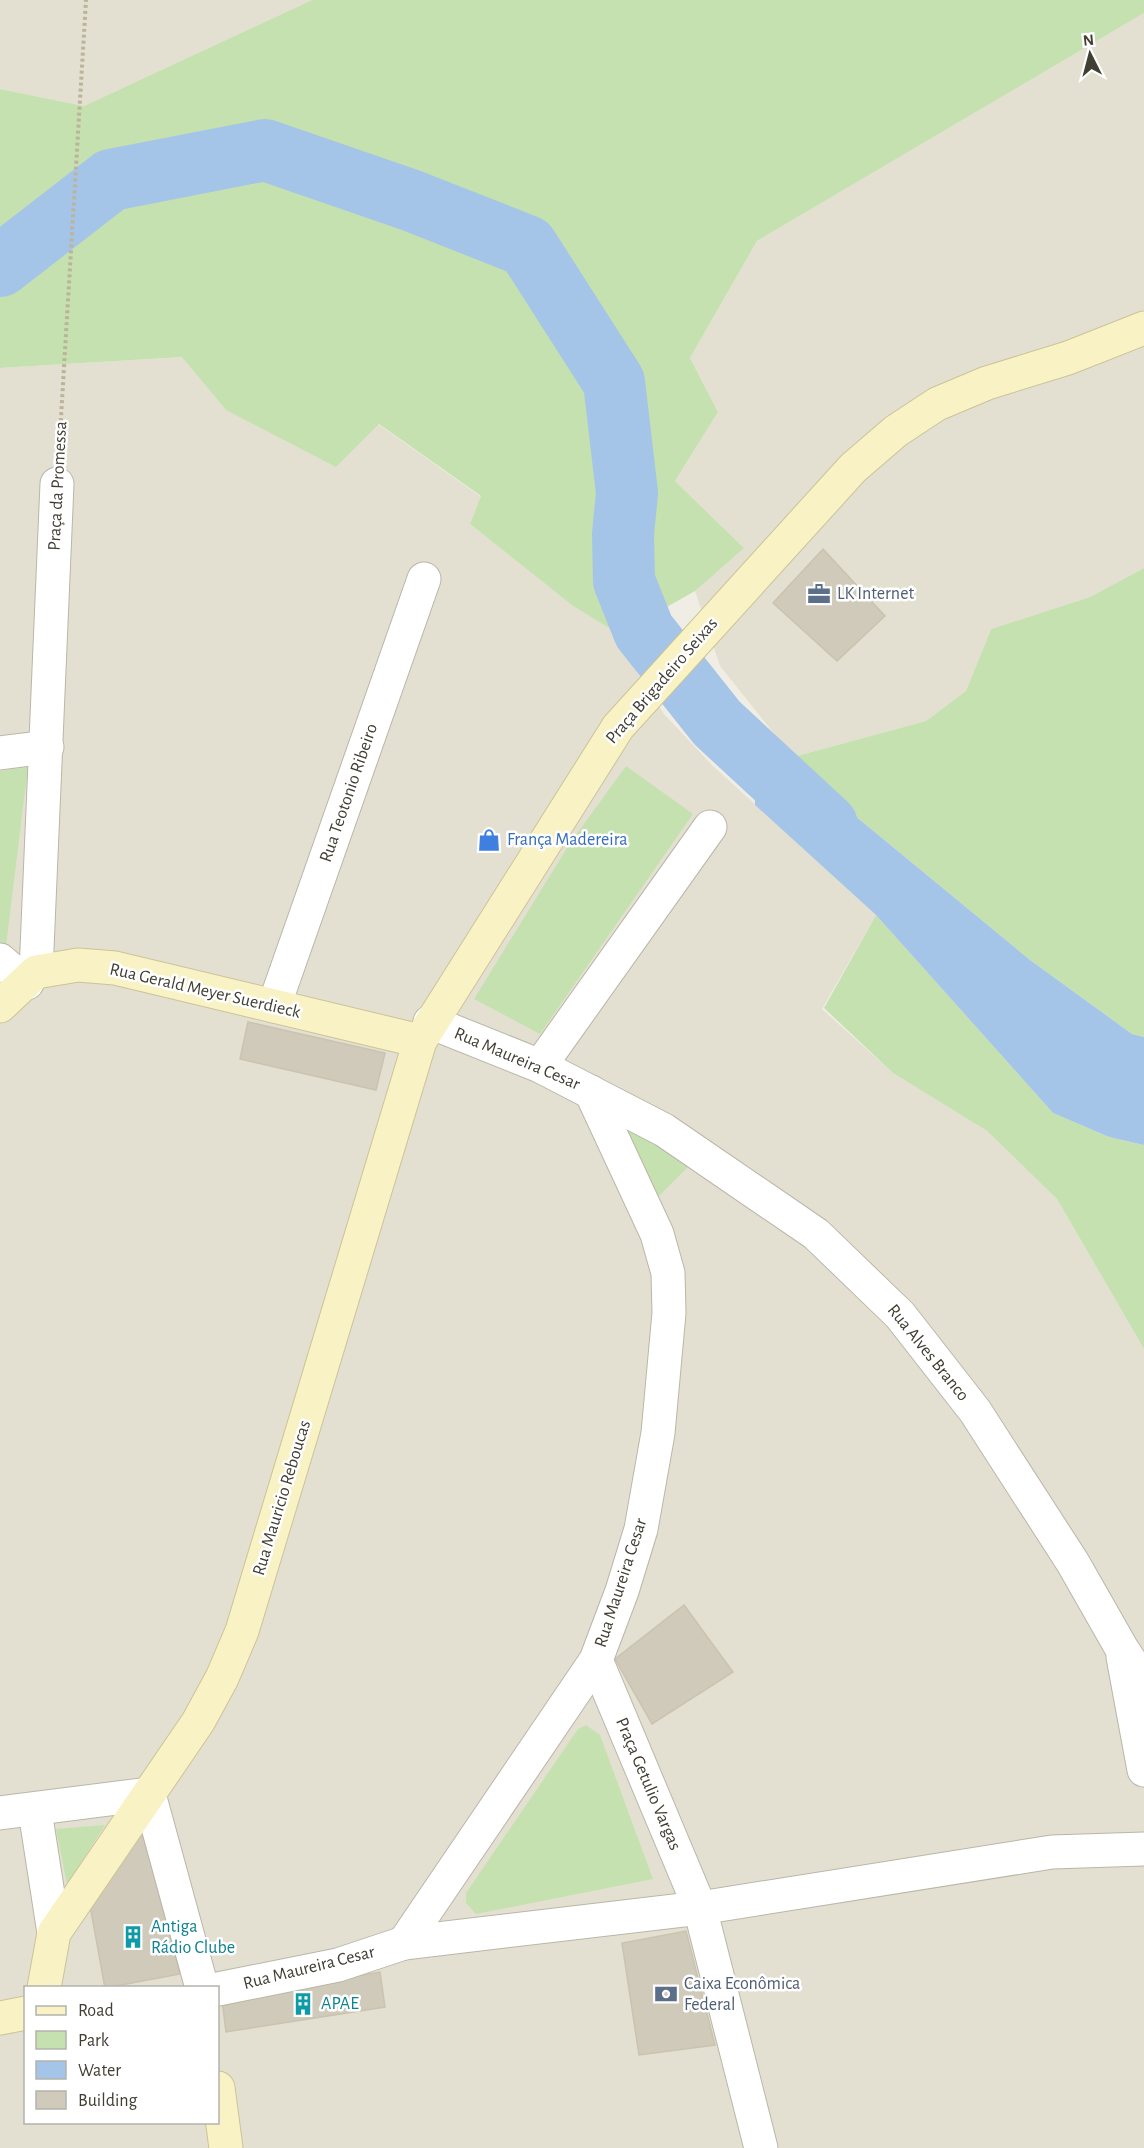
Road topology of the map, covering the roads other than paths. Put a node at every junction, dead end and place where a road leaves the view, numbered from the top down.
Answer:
1 (1144, 328) edge
2 (57, 484) road end
3 (424, 579) dead end
4 (47, 747) junction
5 (0, 753) edge
6 (710, 827) dead end
7 (0, 960) edge
8 (32, 978) junction
9 (0, 1006) edge
10 (274, 1006) junction
11 (425, 1032) junction
12 (540, 1066) junction
13 (591, 1092) junction
14 (1122, 1649) junction
15 (596, 1660) junction
16 (1144, 1682) edge
17 (1144, 1770) edge
18 (148, 1794) junction
19 (35, 1811) junction
20 (0, 1813) edge
21 (1144, 1849) edge
22 (700, 1908) junction
23 (54, 1933) junction
24 (404, 1943) junction
25 (44, 1986) edge
26 (201, 1986) edge
27 (219, 1989) edge
28 (24, 2013) edge
29 (0, 2018) edge
30 (219, 2096) edge
31 (226, 2148) edge
32 (761, 2148) edge

1 - 11 street, Praça Brigadeiro Seixas
2 - 4 street, Praça da Promessa
3 - 10 street, Rua Teotonio Ribeiro
4 - 5 street
4 - 8 street, Praça da Promessa
6 - 12 street
7 - 8 street
8 - 9 street
8 - 10 street, Rua Gerald Meyer Suerdieck
10 - 11 street, Rua Gerald Meyer Suerdieck
11 - 12 street, Rua Maureira Cesar
11 - 18 street, Rua Mauricio Reboucas
12 - 13 street, Rua Maureira Cesar
13 - 14 street, Rua Alves Branco
13 - 15 street, Rua Maureira Cesar
14 - 16 street, Rua Alves Branco
14 - 17 street
15 - 22 street, Praça Getulio Vargas
15 - 24 street, Rua Maureira Cesar
18 - 19 street
18 - 23 street, Rua Mauricio Reboucas
18 - 26 street
19 - 20 street
19 - 23 street
21 - 22 street
22 - 24 street
22 - 32 street, Praça Getulio Vargas
23 - 25 street
24 - 27 street, Rua Maureira Cesar
28 - 29 street
30 - 31 street

